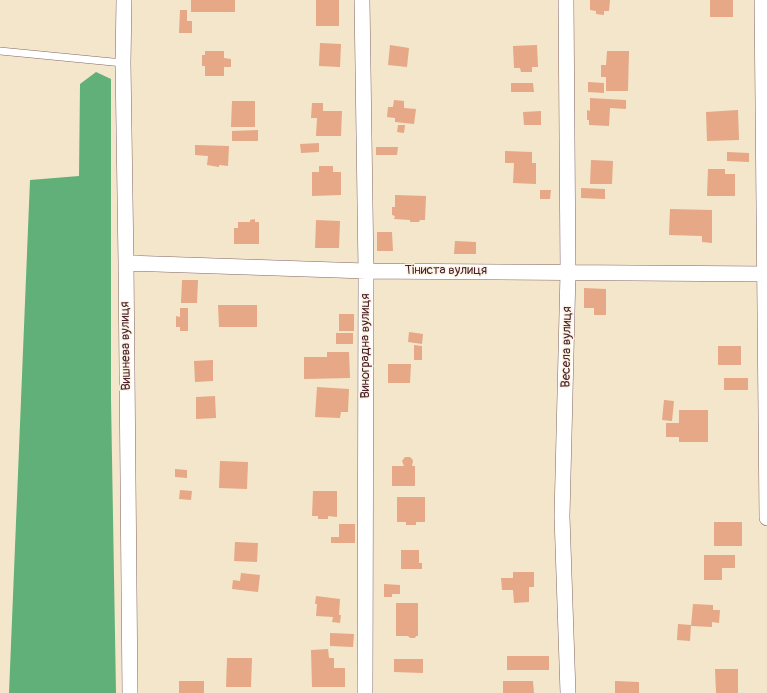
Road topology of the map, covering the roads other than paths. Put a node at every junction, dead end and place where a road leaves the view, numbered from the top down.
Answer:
1 (124, 0) edge
2 (362, 0) edge
3 (566, 0) edge
4 (762, 0) edge
5 (0, 52) edge
6 (122, 63) junction
7 (126, 263) junction
8 (366, 271) junction
9 (568, 272) junction
10 (766, 274) edge
11 (767, 518) edge
12 (130, 693) edge
13 (365, 693) edge
14 (568, 693) edge

1 - 6 street, Вишнева вулиця
2 - 8 street, Виноградна вулиця
3 - 9 street, Весела вулиця
4 - 10 street
5 - 6 lane
6 - 7 street, Вишнева вулиця
7 - 8 street, Тіниста вулиця
7 - 12 street, Вишнева вулиця
8 - 9 street, Тіниста вулиця
8 - 13 street, Виноградна вулиця
9 - 10 street, Тіниста вулиця
9 - 14 street, Весела вулиця
10 - 11 street

